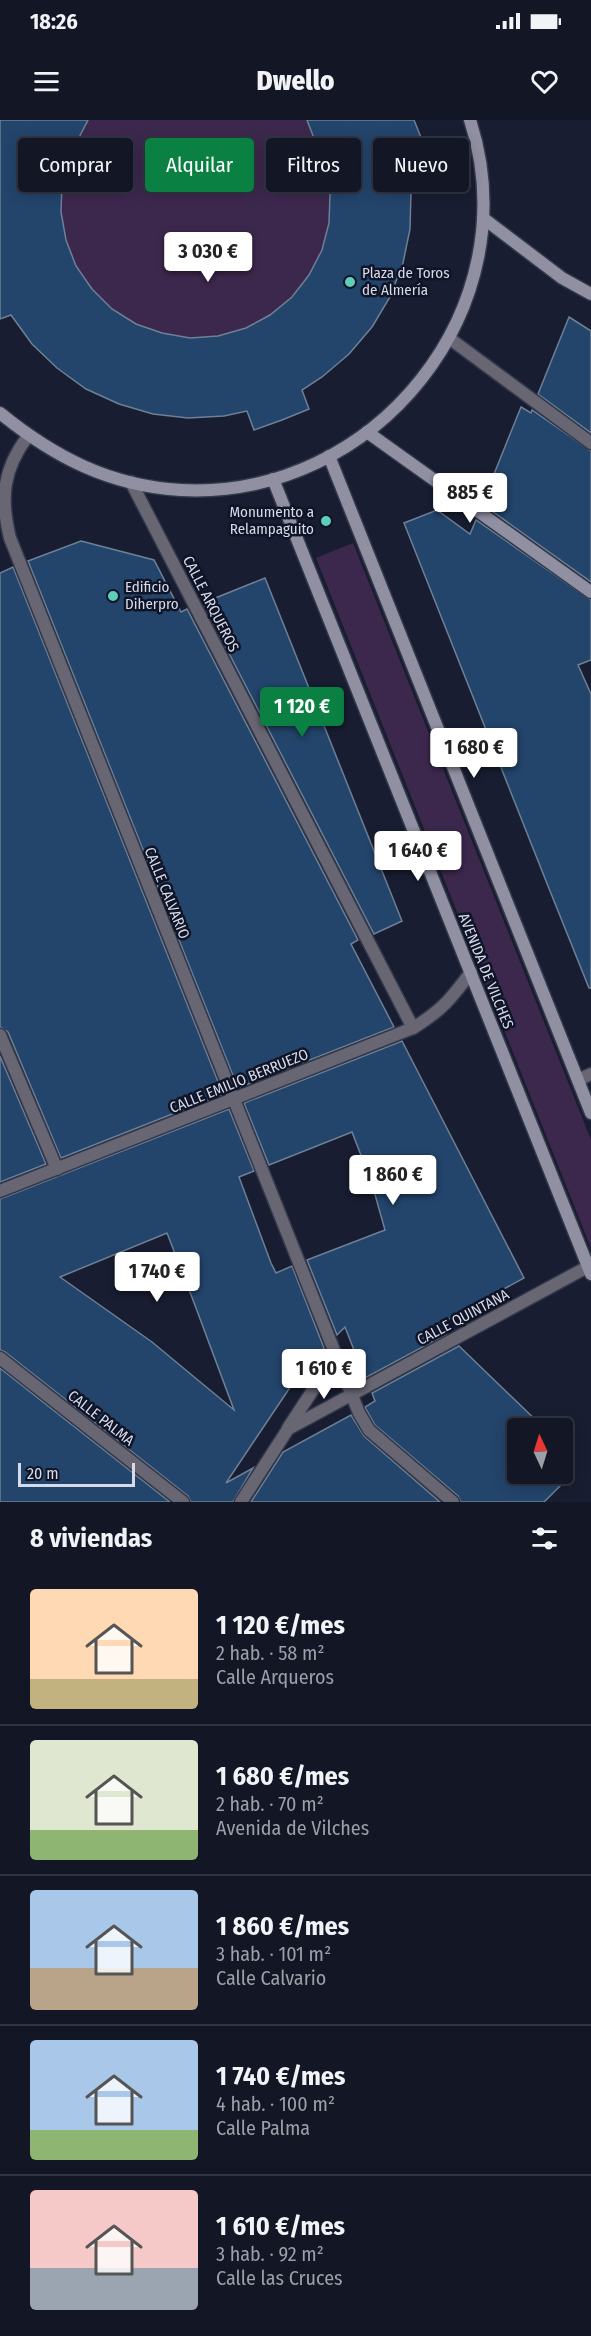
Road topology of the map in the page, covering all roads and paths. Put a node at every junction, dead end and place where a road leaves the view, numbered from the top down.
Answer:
1 (470, 120) edge
2 (483, 218) junction
3 (591, 294) edge
4 (449, 338) junction
5 (0, 413) edge
6 (368, 432) junction
7 (28, 436) junction
8 (591, 443) edge
9 (329, 456) junction
10 (273, 478) junction
11 (131, 482) junction
12 (591, 592) edge
13 (471, 972) junction
14 (413, 1028) junction
15 (0, 1035) edge
16 (591, 1074) edge
17 (578, 1080) junction
18 (234, 1099) junction
19 (591, 1113) edge
20 (57, 1169) junction
21 (0, 1191) edge
22 (590, 1269) edge
23 (336, 1355) junction
24 (0, 1358) edge
25 (351, 1394) junction
26 (288, 1429) junction
27 (183, 1502) edge
28 (241, 1502) edge
29 (453, 1502) edge

1 - 2 street
2 - 3 street
2 - 4 street
4 - 6 street
4 - 8 street
5 - 7 street
6 - 9 street
6 - 12 street
7 - 11 street
7 - 18 street, CALLE CALVARIO
9 - 10 street
9 - 17 street
10 - 11 street
10 - 13 street, AVENIDA DE VILCHES
11 - 14 street, CALLE ARQUEROS
13 - 14 street, CALLE EMILIO BERRUEZO
13 - 22 street, AVENIDA DE VILCHES
14 - 18 street, CALLE EMILIO BERRUEZO
15 - 20 street
16 - 17 street
17 - 19 street
18 - 20 street, CALLE EMILIO BERRUEZO
18 - 23 street, CALLE CALVARIO
20 - 21 street, CALLE EMILIO BERRUEZO
22 - 25 street, CALLE QUINTANA
23 - 25 street, CALLE CALVARIO
23 - 26 street
24 - 27 street, CALLE PALMA
25 - 26 street, CALLE QUINTANA
25 - 29 street, CALLE CALVARIO
26 - 28 street

